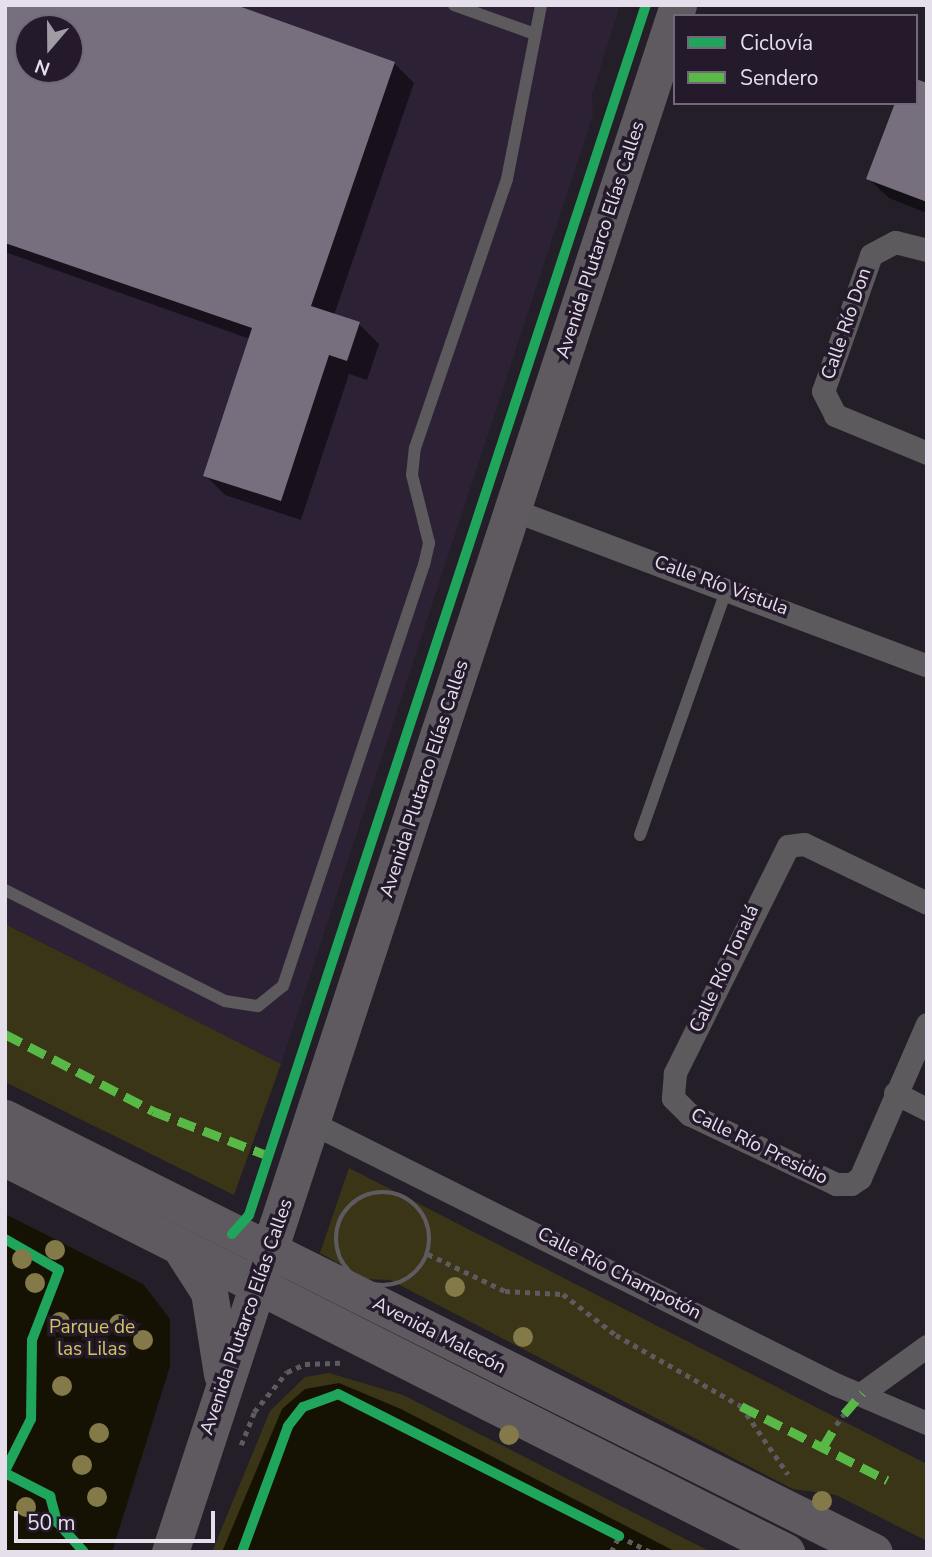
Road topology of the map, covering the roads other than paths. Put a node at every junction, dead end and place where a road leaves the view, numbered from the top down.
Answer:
1 (454, 5) edge
2 (541, 5) edge
3 (673, 20) edge
4 (532, 33) junction
5 (918, 246) edge
6 (927, 453) edge
7 (513, 510) junction
8 (727, 586) junction
9 (927, 666) edge
10 (640, 835) dead end
11 (5, 890) edge
12 (927, 903) edge
13 (927, 1024) edge
14 (895, 1093) junction
15 (673, 1098) joint
16 (927, 1109) edge
17 (5, 1118) edge
18 (312, 1123) junction
19 (5, 1158) edge
20 (179, 1246) junction
21 (265, 1269) junction
22 (927, 1346) edge
23 (222, 1387) junction
24 (862, 1393) junction
25 (927, 1423) edge
26 (170, 1552) edge
27 (786, 1552) edge
28 (874, 1552) edge

1 - 4 lane
2 - 4 lane
3 - 7 main road, Avenida Plutarco Elías Calles
4 - 11 lane
5 - 6 street, Calle Río Don
7 - 8 street, Calle Río Vistula
7 - 18 main road, Avenida Plutarco Elías Calles
8 - 9 street, Calle Río Vistula
8 - 10 lane
12 - 15 street, Calle Río Tonalá
13 - 14 street
14 - 15 street, Calle Río Presidio
14 - 16 street
17 - 21 main road, Avenida Malecón
18 - 21 main road, Avenida Plutarco Elías Calles
18 - 24 street, Calle Río Champotón
19 - 20 main road, Avenida Malecón
20 - 21 main road, Avenida Malecón
20 - 23 main road
21 - 23 main road, Avenida Plutarco Elías Calles
21 - 27 main road, Avenida Malecón
21 - 28 main road, Avenida Malecón
22 - 24 street
23 - 26 main road, Avenida Plutarco Elías Calles
24 - 25 street, Calle Río Champotón

